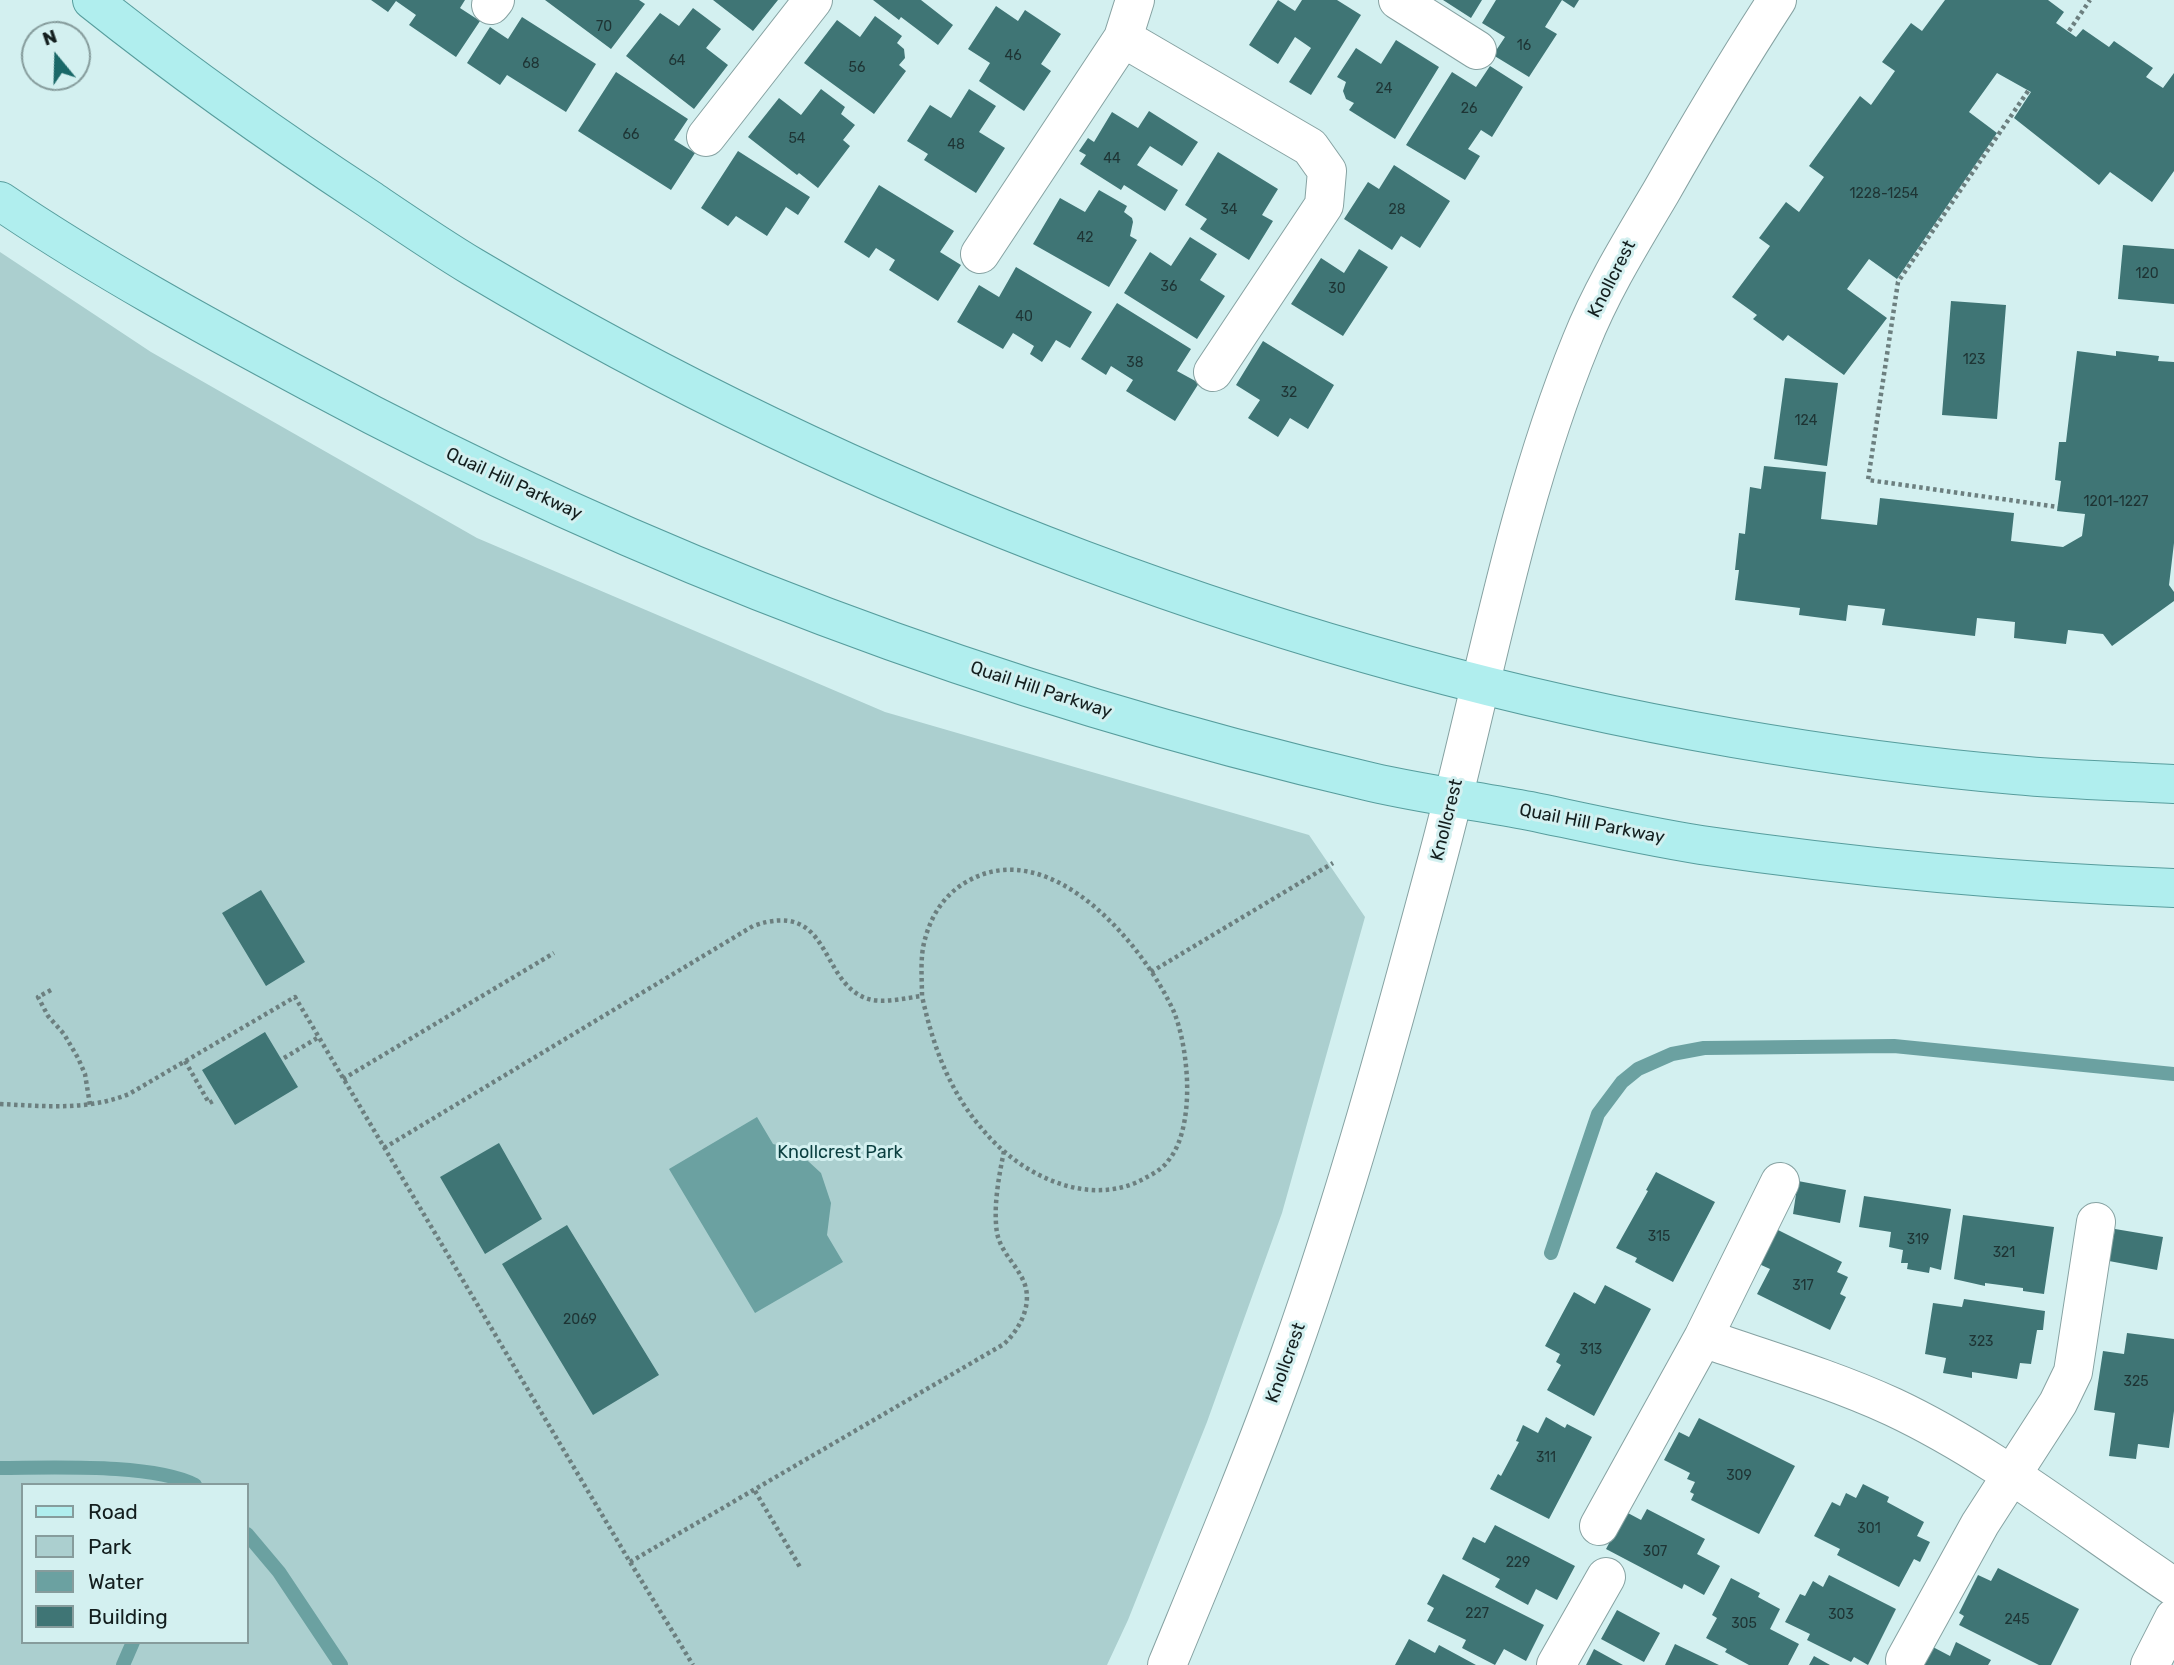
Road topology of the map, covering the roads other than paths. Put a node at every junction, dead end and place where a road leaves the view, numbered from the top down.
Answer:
1 (92, 0) edge
2 (813, 0) edge
3 (1135, 0) edge
4 (1398, 0) edge
5 (1777, 0) edge
6 (1123, 38) junction
7 (1477, 50) dead end
8 (706, 137) dead end
9 (0, 201) edge
10 (980, 254) dead end
11 (1213, 372) dead end
12 (1479, 684) junction
13 (2174, 784) edge
14 (1452, 797) junction
15 (2174, 888) edge
16 (1780, 1182) dead end
17 (2096, 1222) dead end
18 (1703, 1338) junction
19 (2011, 1476) junction
20 (1599, 1526) dead end
21 (1606, 1577) dead end
22 (2174, 1587) edge
23 (2174, 1618) edge
24 (1905, 1660) dead end
25 (1167, 1665) edge
26 (1556, 1665) edge
27 (2150, 1665) edge

1 - 12 main road
2 - 8 street
3 - 6 street
4 - 7 street
5 - 12 street, Knollcrest
6 - 10 street
6 - 11 street
9 - 14 main road, Quail Hill Parkway
12 - 13 main road
12 - 14 street, Knollcrest
14 - 15 main road, Quail Hill Parkway
14 - 25 street, Knollcrest
16 - 18 street
17 - 19 street
18 - 19 street
18 - 20 street
19 - 22 street
19 - 24 street
21 - 26 street
23 - 27 street

